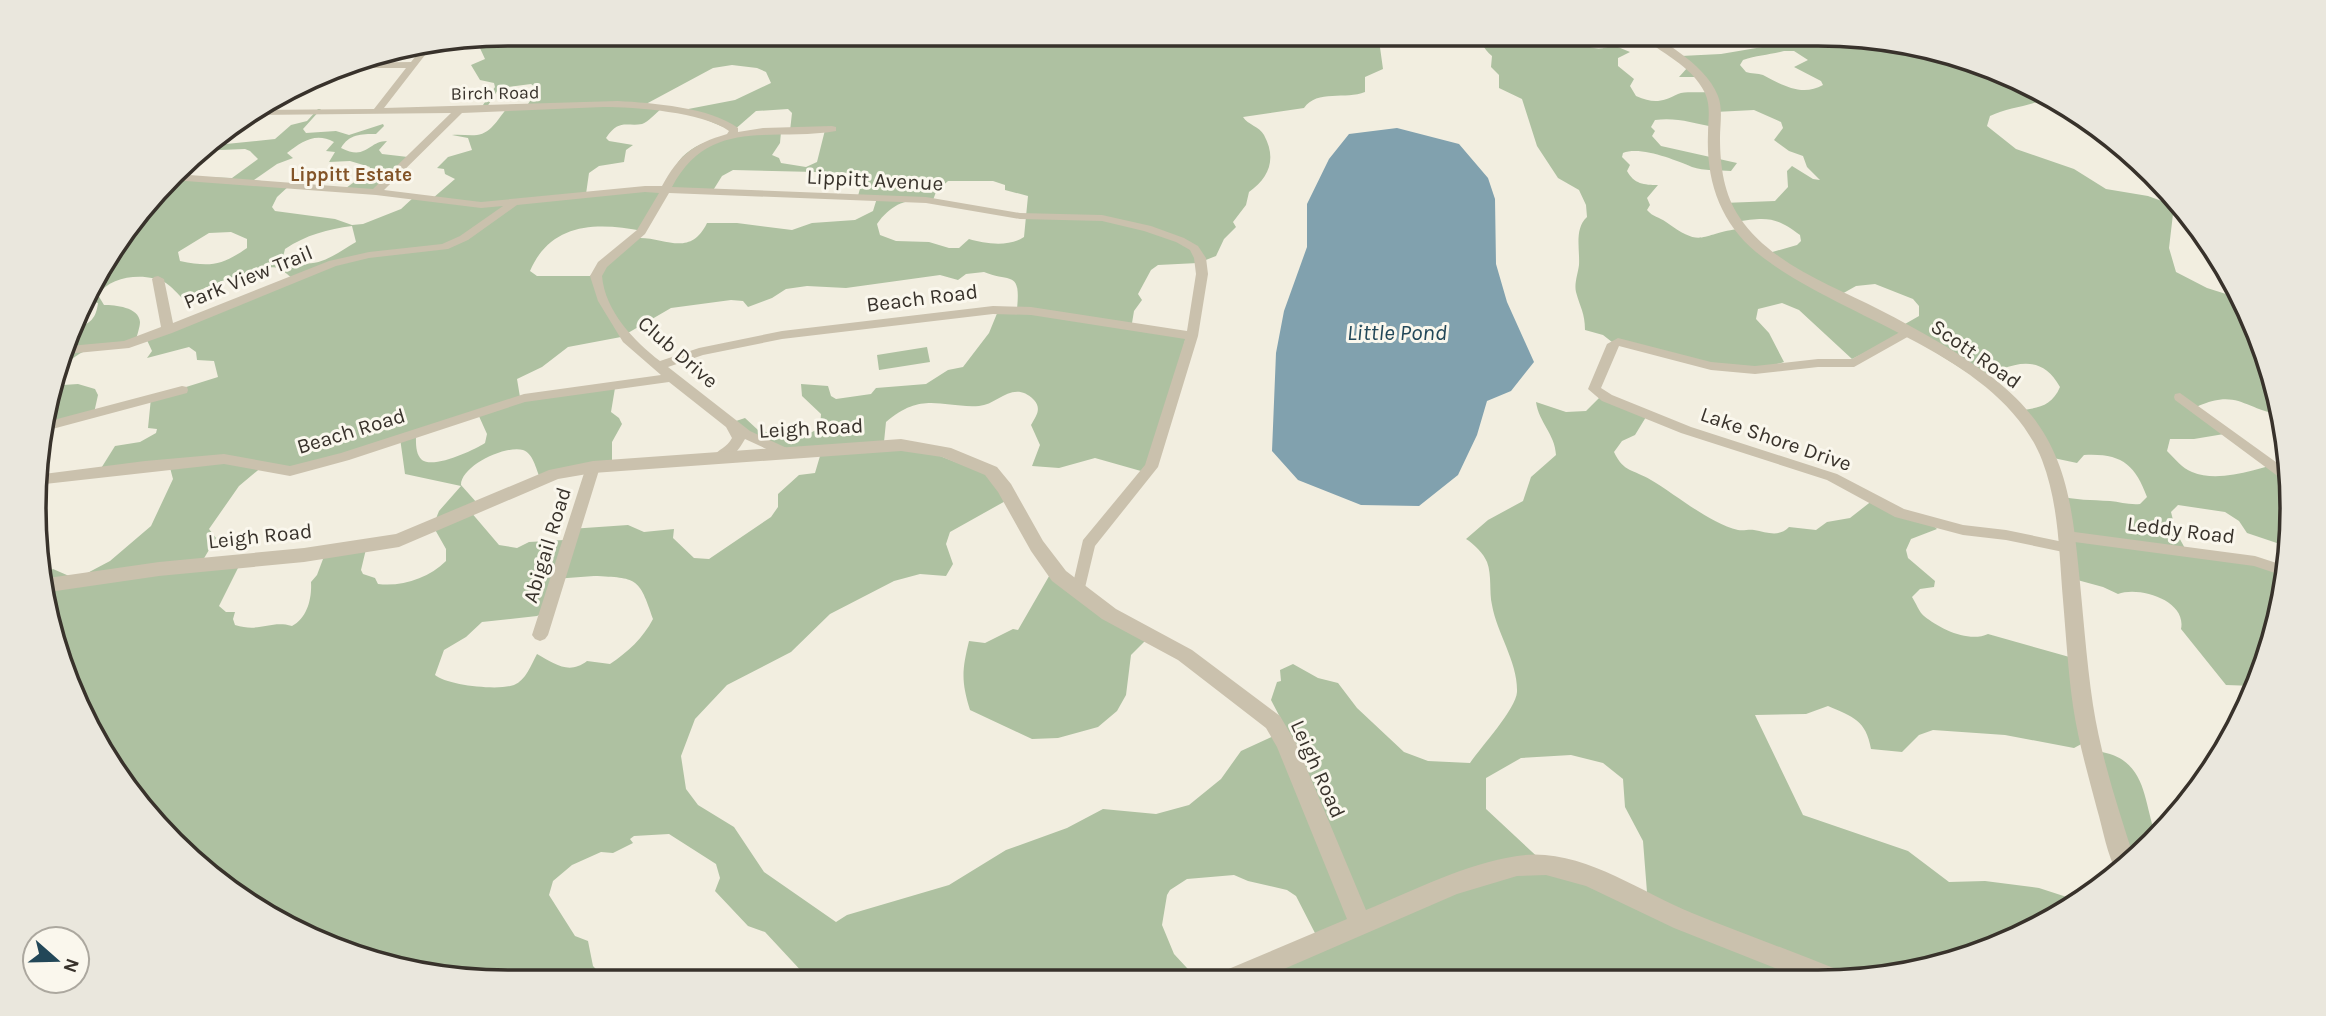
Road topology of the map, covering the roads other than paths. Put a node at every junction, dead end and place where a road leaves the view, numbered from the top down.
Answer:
1 (1661, 46) edge
2 (423, 53) edge
3 (413, 65) junction
4 (373, 66) edge
5 (461, 109) junction
6 (377, 111) junction
7 (268, 113) edge
8 (832, 129) dead end
9 (732, 134) junction
10 (184, 178) edge
11 (664, 191) junction
12 (376, 192) junction
13 (517, 203) junction
14 (158, 279) dead end
15 (168, 330) junction
16 (1907, 332) junction
17 (1192, 336) junction
18 (74, 349) edge
19 (659, 366) junction
20 (673, 377) junction
21 (182, 390) dead end
22 (2180, 397) dead end
23 (730, 423) junction
24 (53, 425) edge
25 (786, 453) junction
26 (720, 457) junction
27 (593, 467) junction
28 (2279, 472) edge
29 (46, 479) edge
30 (2067, 542) junction
31 (2277, 568) edge
32 (52, 584) edge
33 (1078, 592) junction
34 (540, 635) dead end
35 (2122, 857) edge
36 (1361, 925) junction
37 (1253, 970) edge
38 (1810, 970) edge

1 - 16 street, Scott Road
2 - 3 street
3 - 4 street
3 - 6 street
5 - 6 street, Birch Road
5 - 9 street, Birch Road
5 - 12 street
6 - 7 street, Birch Road
8 - 9 street, Club Drive
9 - 11 street, Club Drive
10 - 12 street, Lippitt Avenue
11 - 13 street, Lippitt Avenue
11 - 17 street, Lippitt Avenue
11 - 19 street, Club Drive
12 - 13 street, Lippitt Avenue
13 - 15 street, Park View Trail
14 - 15 street
15 - 18 street, Park View Trail
16 - 30 street, Scott Road
16 - 30 street, Lake Shore Drive
17 - 19 street, Beach Road
17 - 33 street, Lippitt Avenue
19 - 20 street, Club Drive
20 - 23 street, Club Drive
20 - 29 street, Beach Road
21 - 24 street
22 - 28 street
23 - 25 street, Club Drive
23 - 26 street
25 - 26 street, Leigh Road
25 - 33 street, Leigh Road
26 - 27 street, Leigh Road
27 - 32 street, Leigh Road
27 - 34 street, Abigail Road
30 - 31 street, Leddy Road
30 - 35 street, Scott Road
33 - 36 street, Leigh Road
36 - 37 street
36 - 38 street

